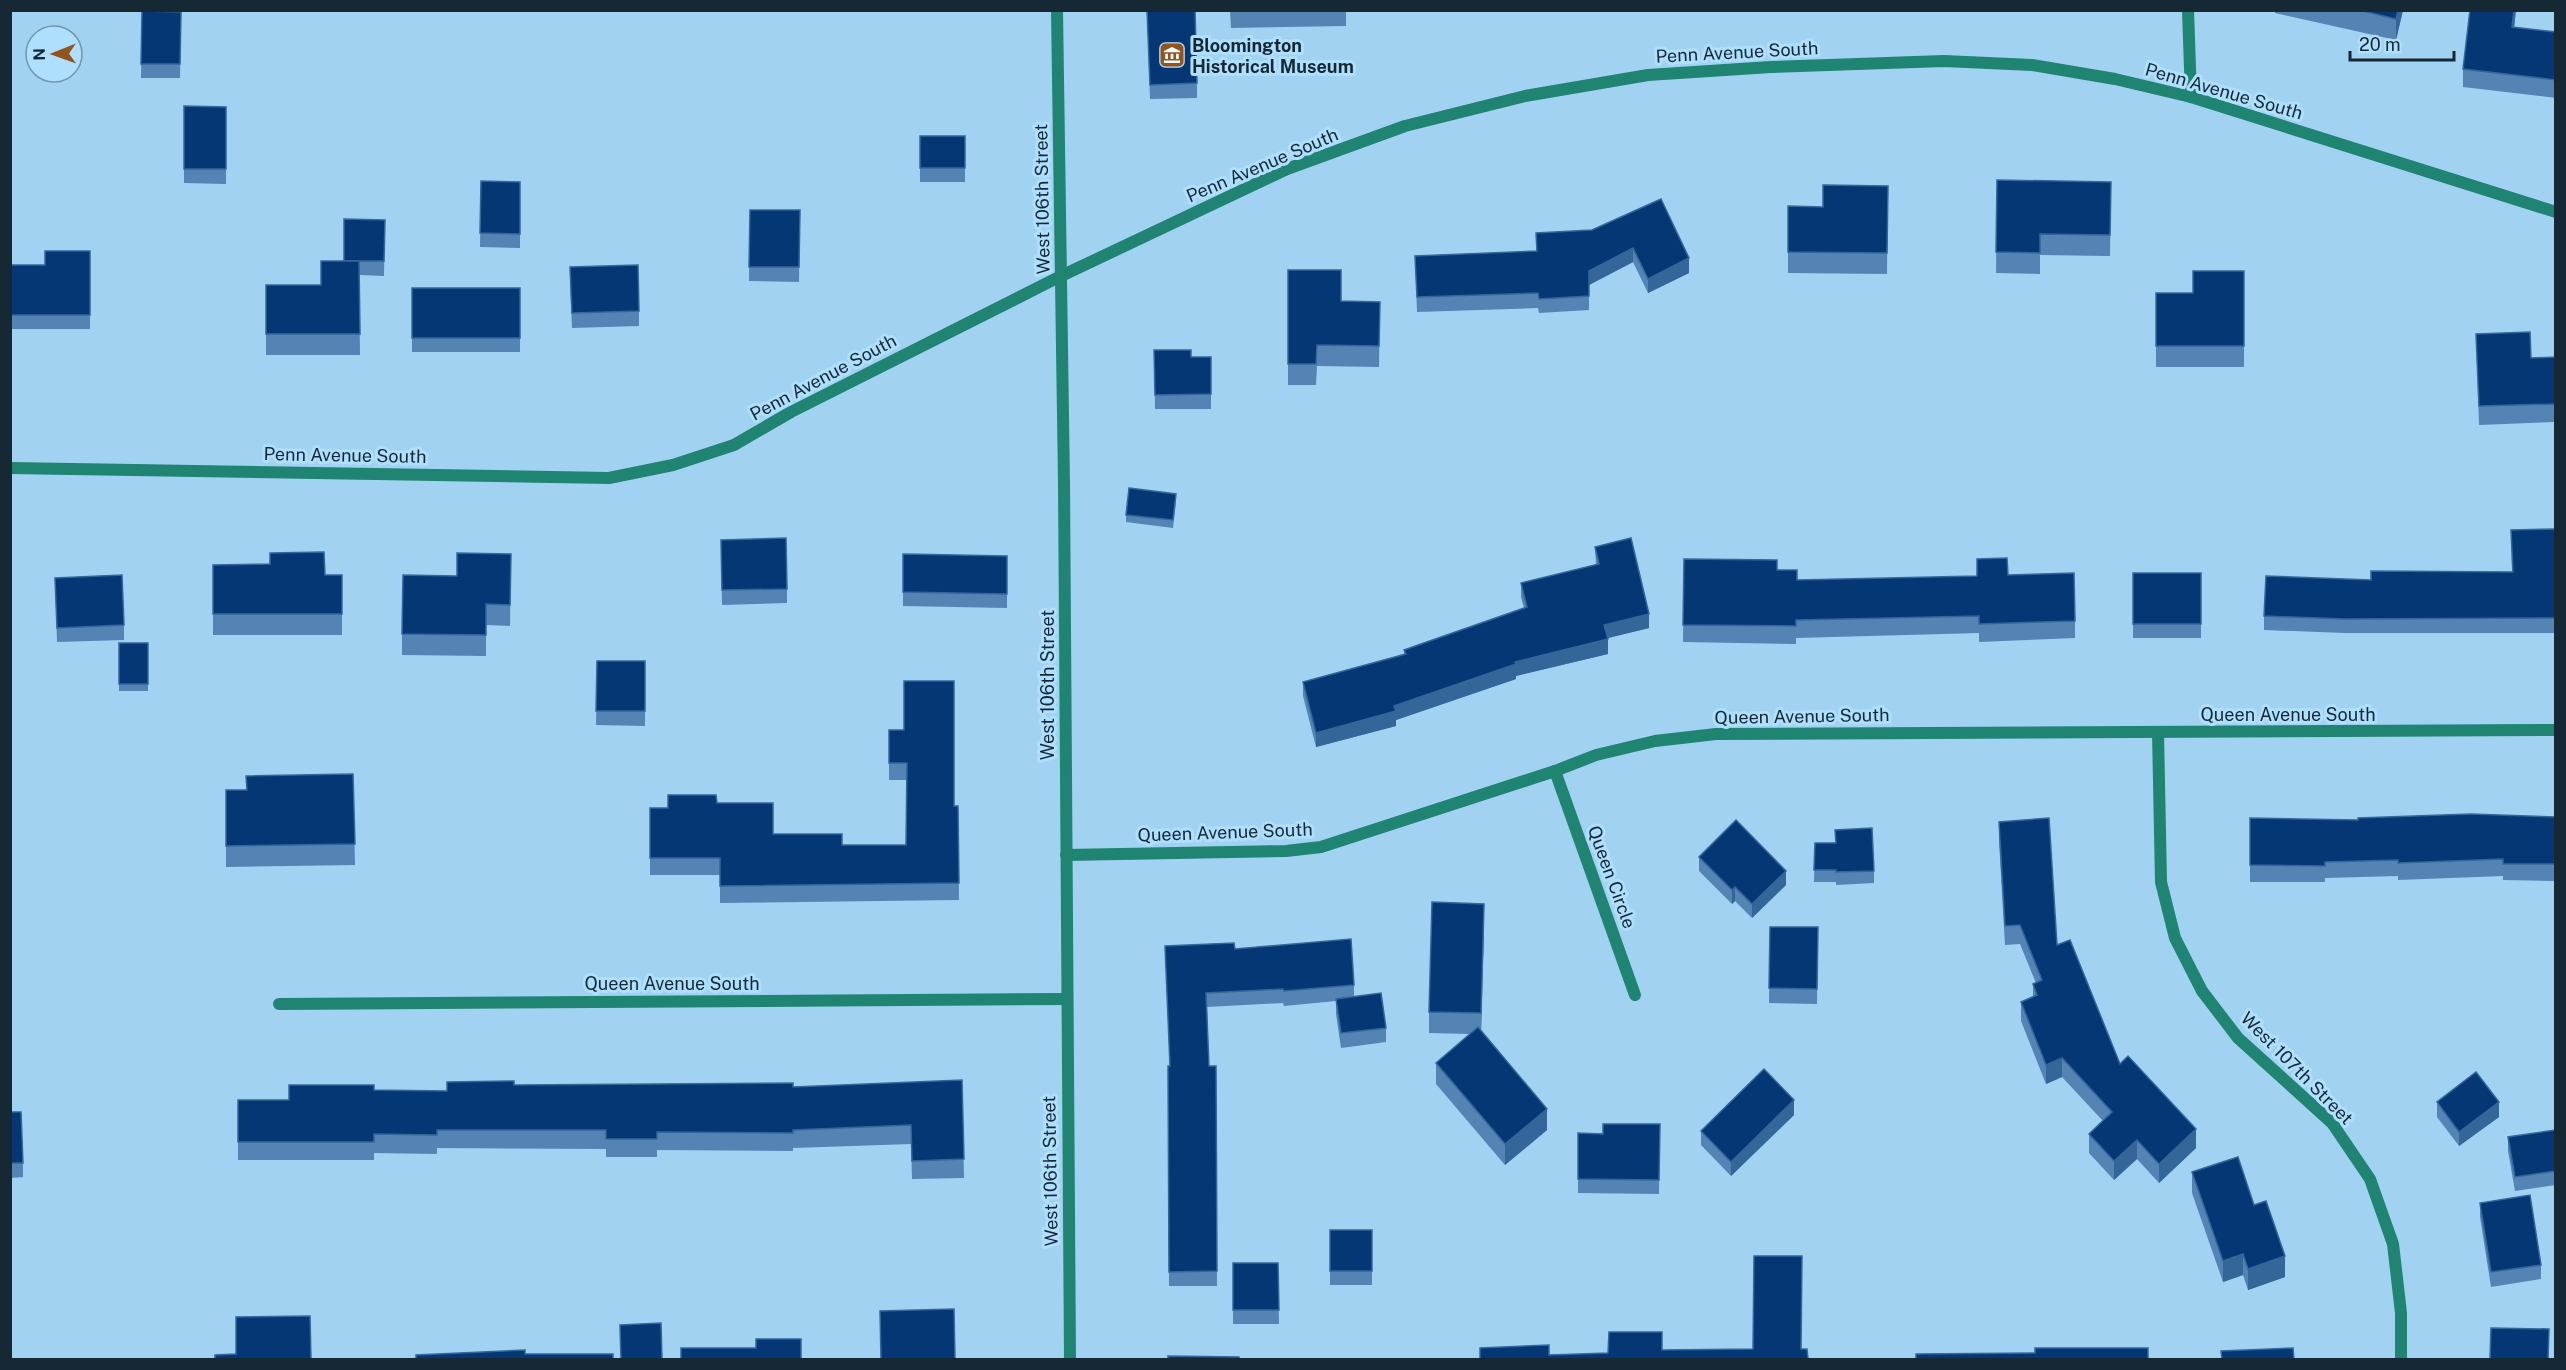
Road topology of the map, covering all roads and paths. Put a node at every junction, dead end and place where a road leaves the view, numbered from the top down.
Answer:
1 (1057, 10) edge
2 (2188, 10) edge
3 (2191, 97) junction
4 (2556, 212) edge
5 (1061, 276) junction
6 (10, 468) edge
7 (2556, 730) edge
8 (2158, 732) junction
9 (1555, 771) junction
10 (1066, 855) junction
11 (1635, 995) dead end
12 (1066, 999) junction
13 (279, 1004) dead end
14 (1070, 1359) edge
15 (2401, 1359) edge

1 - 5 street, West 106th Street
2 - 3 street
3 - 4 street, Penn Avenue South
3 - 5 street, Penn Avenue South
5 - 6 street, Penn Avenue South
5 - 10 street, West 106th Street
7 - 8 street, Queen Avenue South
8 - 9 street, Queen Avenue South
8 - 15 street, West 107th Street
9 - 10 street, Queen Avenue South
9 - 11 street, Queen Circle
10 - 12 street, West 106th Street
12 - 13 street, Queen Avenue South
12 - 14 street, West 106th Street

